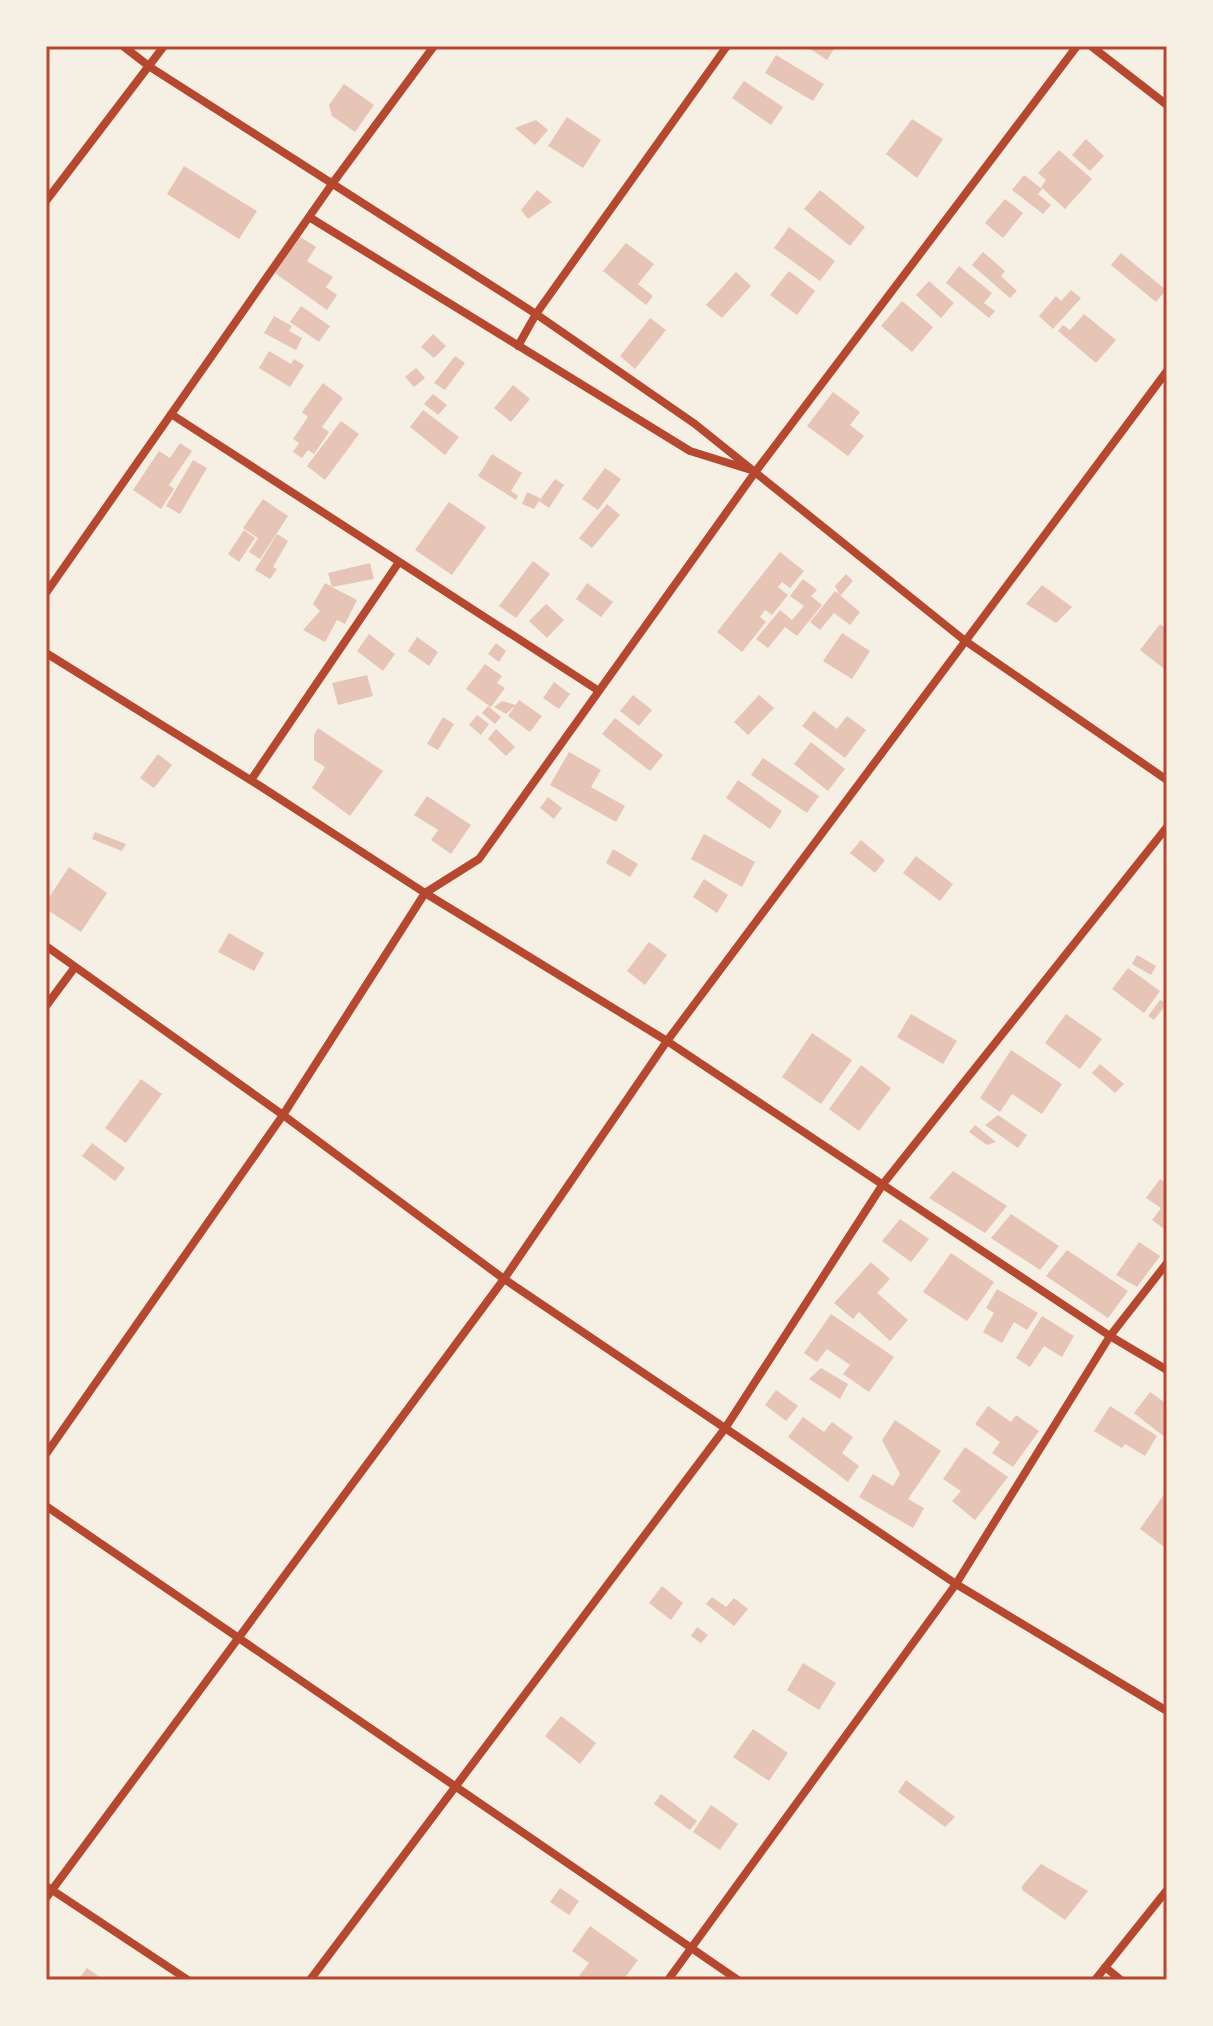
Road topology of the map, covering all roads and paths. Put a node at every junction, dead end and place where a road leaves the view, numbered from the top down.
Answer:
1 (123, 46) edge
2 (164, 46) edge
3 (434, 46) edge
4 (727, 46) edge
5 (1077, 46) edge
6 (1091, 46) edge
7 (150, 67) junction
8 (1167, 105) edge
9 (332, 184) junction
10 (46, 201) edge
11 (309, 217) junction
12 (536, 314) junction
13 (518, 346) junction
14 (1167, 371) edge
15 (171, 414) junction
16 (756, 471) junction
17 (399, 562) junction
18 (46, 593) edge
19 (964, 640) junction
20 (46, 653) edge
21 (599, 691) junction
22 (251, 780) junction
23 (1167, 780) edge
24 (1167, 827) edge
25 (425, 893) junction
26 (46, 946) edge
27 (75, 967) junction
28 (46, 1006) edge
29 (667, 1041) junction
30 (283, 1115) junction
31 (883, 1184) junction
32 (1167, 1263) edge
33 (504, 1279) junction
34 (1110, 1336) junction
35 (1167, 1370) edge
36 (726, 1427) junction
37 (46, 1454) edge
38 (46, 1506) edge
39 (956, 1584) junction
40 (239, 1636) junction
41 (1167, 1711) edge
42 (455, 1784) junction
43 (1167, 1890) edge
44 (48, 1891) edge
45 (693, 1947) junction
46 (1105, 1967) junction
47 (188, 1980) edge
48 (310, 1980) edge
49 (668, 1980) edge
50 (738, 1980) edge
51 (1095, 1980) edge
52 (1121, 1980) edge

1 - 7 street
2 - 7 street
3 - 9 street
4 - 12 street
5 - 16 street
6 - 8 street
7 - 9 street
7 - 10 street
9 - 11 street
9 - 12 street
11 - 13 street
11 - 15 street
12 - 13 street
12 - 16 street
13 - 16 street
14 - 19 street
15 - 17 street
15 - 18 street
16 - 19 street
16 - 21 street
17 - 21 street
17 - 22 street
19 - 23 street
19 - 29 street
20 - 22 street
21 - 25 street
22 - 25 street
24 - 31 street
25 - 29 street
25 - 30 street
26 - 27 street
27 - 28 street
27 - 30 street
29 - 31 street
29 - 33 street
30 - 33 street
30 - 37 street
31 - 34 street
31 - 36 street
32 - 34 street
33 - 36 street
33 - 40 street
34 - 35 street
34 - 39 street
36 - 39 street
36 - 42 street
38 - 40 street
39 - 41 street
39 - 45 street
40 - 42 street
40 - 44 street
42 - 45 street
42 - 48 street
43 - 46 street
44 - 47 street
45 - 49 street
45 - 50 street
46 - 51 street
46 - 52 street

